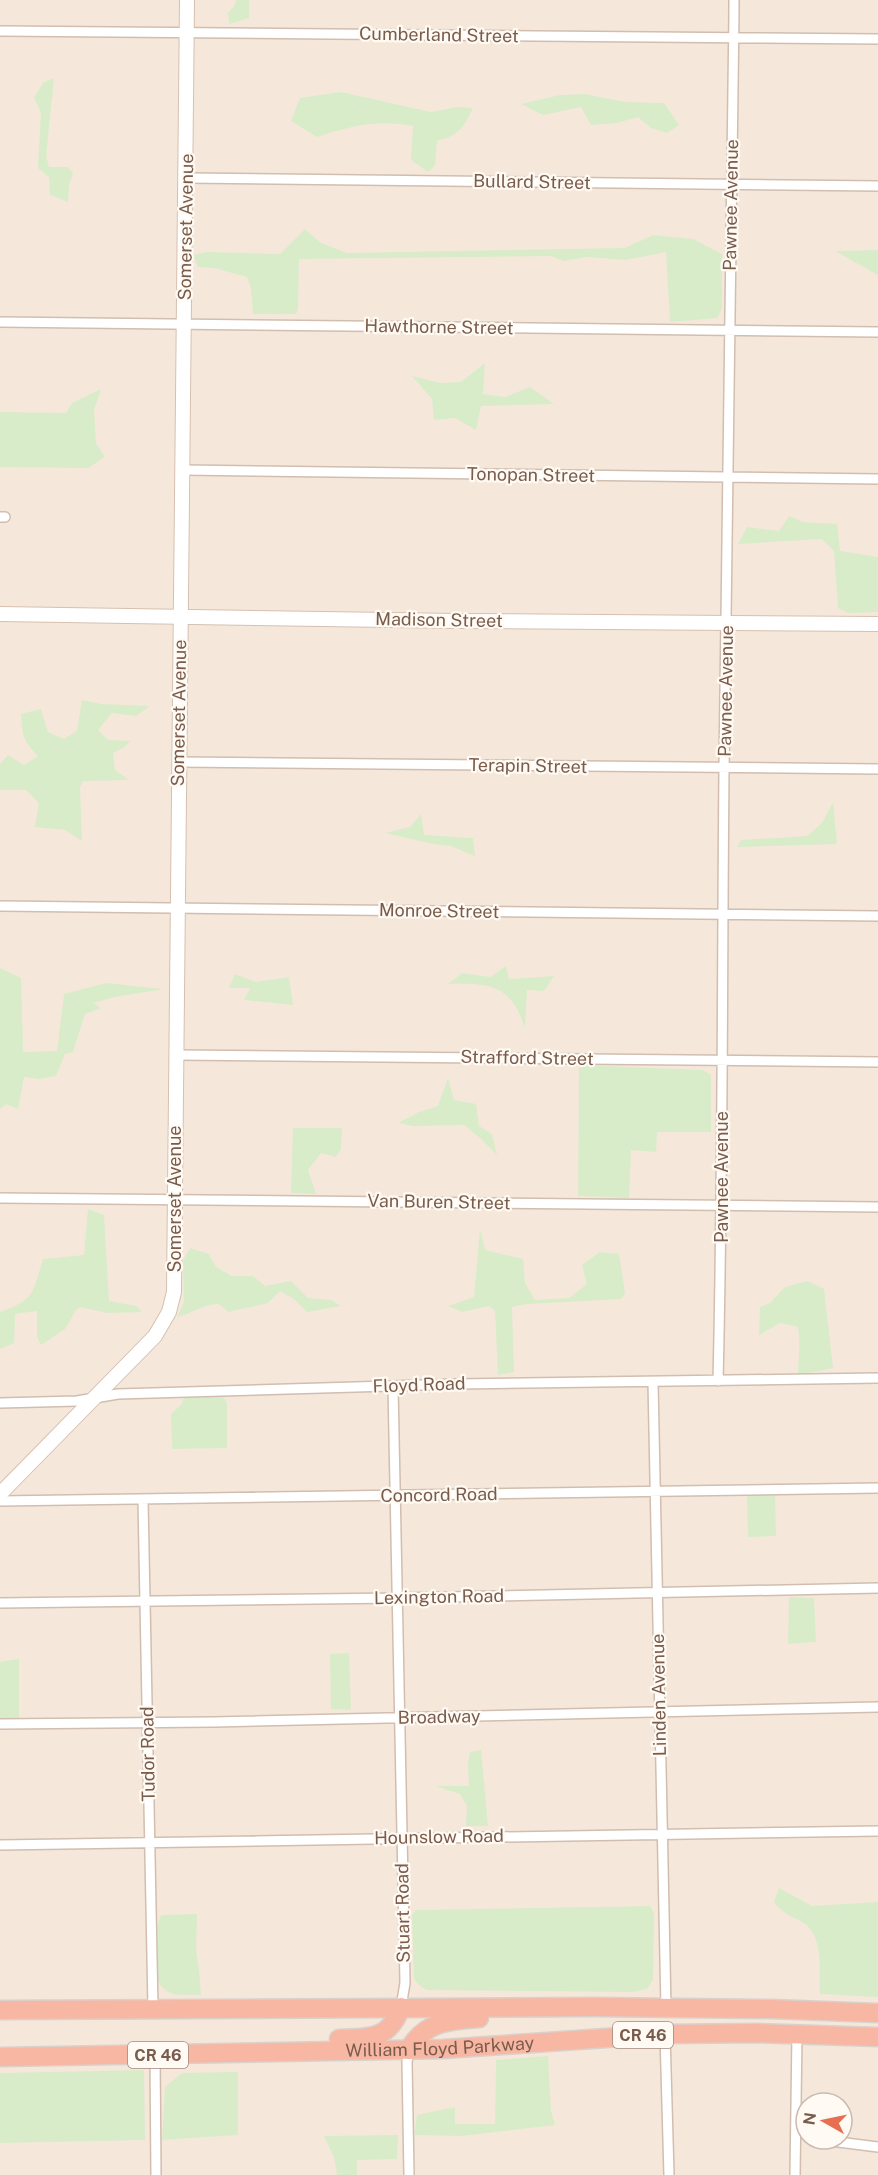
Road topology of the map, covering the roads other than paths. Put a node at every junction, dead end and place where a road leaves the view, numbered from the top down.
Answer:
1 (187, 0) edge
2 (734, 0) edge
3 (0, 31) edge
4 (187, 33) junction
5 (734, 38) junction
6 (878, 39) edge
7 (187, 178) junction
8 (732, 185) junction
9 (878, 186) edge
10 (0, 322) edge
11 (184, 325) junction
12 (729, 330) junction
13 (878, 332) edge
14 (183, 470) junction
15 (730, 477) junction
16 (878, 479) edge
17 (0, 614) edge
18 (180, 616) junction
19 (728, 622) junction
20 (878, 624) edge
21 (179, 762) junction
22 (724, 768) junction
23 (878, 769) edge
24 (0, 906) edge
25 (178, 907) junction
26 (724, 915) junction
27 (878, 916) edge
28 (176, 1055) junction
29 (721, 1061) junction
30 (878, 1062) edge
31 (0, 1198) edge
32 (175, 1199) junction
33 (723, 1205) junction
34 (878, 1207) edge
35 (878, 1378) edge
36 (718, 1381) junction
37 (653, 1382) junction
38 (393, 1386) junction
39 (95, 1398) junction
40 (0, 1403) edge
41 (878, 1488) edge
42 (655, 1491) junction
43 (0, 1494) edge
44 (395, 1495) junction
45 (143, 1500) junction
46 (0, 1501) edge
47 (878, 1588) edge
48 (657, 1591) junction
49 (397, 1598) junction
50 (145, 1601) junction
51 (0, 1604) edge
52 (878, 1707) edge
53 (660, 1712) junction
54 (399, 1718) junction
55 (148, 1723) junction
56 (0, 1724) edge
57 (878, 1831) edge
58 (662, 1834) junction
59 (402, 1838) junction
60 (150, 1842) junction
61 (0, 1845) edge
62 (401, 2007) junction
63 (594, 2007) junction
64 (153, 2008) junction
65 (666, 2008) junction
66 (0, 2010) edge
67 (878, 2013) edge
68 (665, 2034) junction
69 (797, 2034) junction
70 (878, 2037) edge
71 (409, 2050) junction
72 (237, 2053) junction
73 (154, 2055) junction
74 (0, 2057) edge
75 (796, 2091) edge
76 (854, 2144) edge
77 (878, 2147) edge
78 (796, 2151) edge
79 (156, 2175) edge
80 (409, 2175) edge
81 (669, 2175) edge
82 (795, 2175) edge

1 - 4 street, Somerset Avenue
2 - 5 street, Pawnee Avenue
3 - 4 street, Cumberland Street
4 - 5 street, Cumberland Street
4 - 7 street, Somerset Avenue
5 - 6 street, Cumberland Street
5 - 8 street, Pawnee Avenue
7 - 8 street, Bullard Street
7 - 11 street, Somerset Avenue
8 - 9 street, Bullard Street
8 - 12 street, Pawnee Avenue
10 - 11 street, Hawthorne Street
11 - 12 street, Hawthorne Street
11 - 14 street, Somerset Avenue
12 - 13 street, Hawthorne Street
12 - 15 street, Pawnee Avenue
14 - 15 street, Tonopan Street
14 - 18 street, Somerset Avenue
15 - 16 street, Tonopan Street
15 - 19 street, Pawnee Avenue
17 - 18 street, Madison Street
18 - 19 street, Madison Street
18 - 21 street, Somerset Avenue
19 - 20 street, Madison Street
19 - 22 street, Pawnee Avenue
21 - 22 street, Terapin Street
21 - 25 street, Somerset Avenue
22 - 23 street, Terapin Street
22 - 26 street, Pawnee Avenue
24 - 25 street, Monroe Street
25 - 26 street, Monroe Street
25 - 28 street, Somerset Avenue
26 - 27 street, Monroe Street
26 - 29 street, Pawnee Avenue
28 - 29 street, Strafford Street
28 - 32 street, Somerset Avenue
29 - 30 street, Strafford Street
29 - 33 street, Pawnee Avenue
31 - 32 street, Van Buren Street
32 - 33 street, Van Buren Street
32 - 39 street, Somerset Avenue
33 - 34 street, Van Buren Street
33 - 36 street, Pawnee Avenue
35 - 36 street, Floyd Road
36 - 37 street, Floyd Road
37 - 38 street, Floyd Road
37 - 42 street, Linden Avenue
38 - 39 street, Floyd Road
38 - 44 street, Stuart Road
39 - 40 street, Floyd Road
39 - 43 street
41 - 42 street, Concord Road
42 - 44 street, Concord Road
42 - 48 street, Linden Avenue
44 - 45 street, Concord Road
44 - 49 street, Stuart Road
45 - 46 street, Concord Road
45 - 50 street, Tudor Road
47 - 48 street, Lexington Road
48 - 49 street, Lexington Road
48 - 53 street, Linden Avenue
49 - 50 street, Lexington Road
49 - 54 street, Stuart Road
50 - 51 street, Lexington Road
50 - 55 street, Tudor Road
52 - 53 street, Broadway
53 - 54 street, Broadway
53 - 58 street, Linden Avenue
54 - 55 street, Broadway
54 - 59 street, Stuart Road
55 - 56 street, Broadway
55 - 60 street, Tudor Road
57 - 58 street, Hounslow Road
58 - 59 street, Hounslow Road
58 - 65 street, Linden Avenue
59 - 60 street, Hounslow Road
59 - 62 street, Stuart Road
60 - 61 street, Hounslow Road
60 - 64 street, Tudor Road
62 - 63 highway, William Floyd Parkway / CR 46
62 - 64 highway, William Floyd Parkway / CR 46
62 - 72 highway
63 - 65 highway, William Floyd Parkway / CR 46
63 - 71 highway
64 - 66 highway, William Floyd Parkway / CR 46
65 - 67 highway, William Floyd Parkway / CR 46
68 - 69 highway, William Floyd Parkway / CR 46
68 - 71 highway, William Floyd Parkway / CR 46
68 - 81 street
69 - 70 highway, William Floyd Parkway / CR 46
69 - 75 street
71 - 72 highway, William Floyd Parkway / CR 46
71 - 80 street
72 - 73 highway, William Floyd Parkway / CR 46
73 - 74 highway, William Floyd Parkway / CR 46
73 - 79 street
76 - 77 street
78 - 82 street

